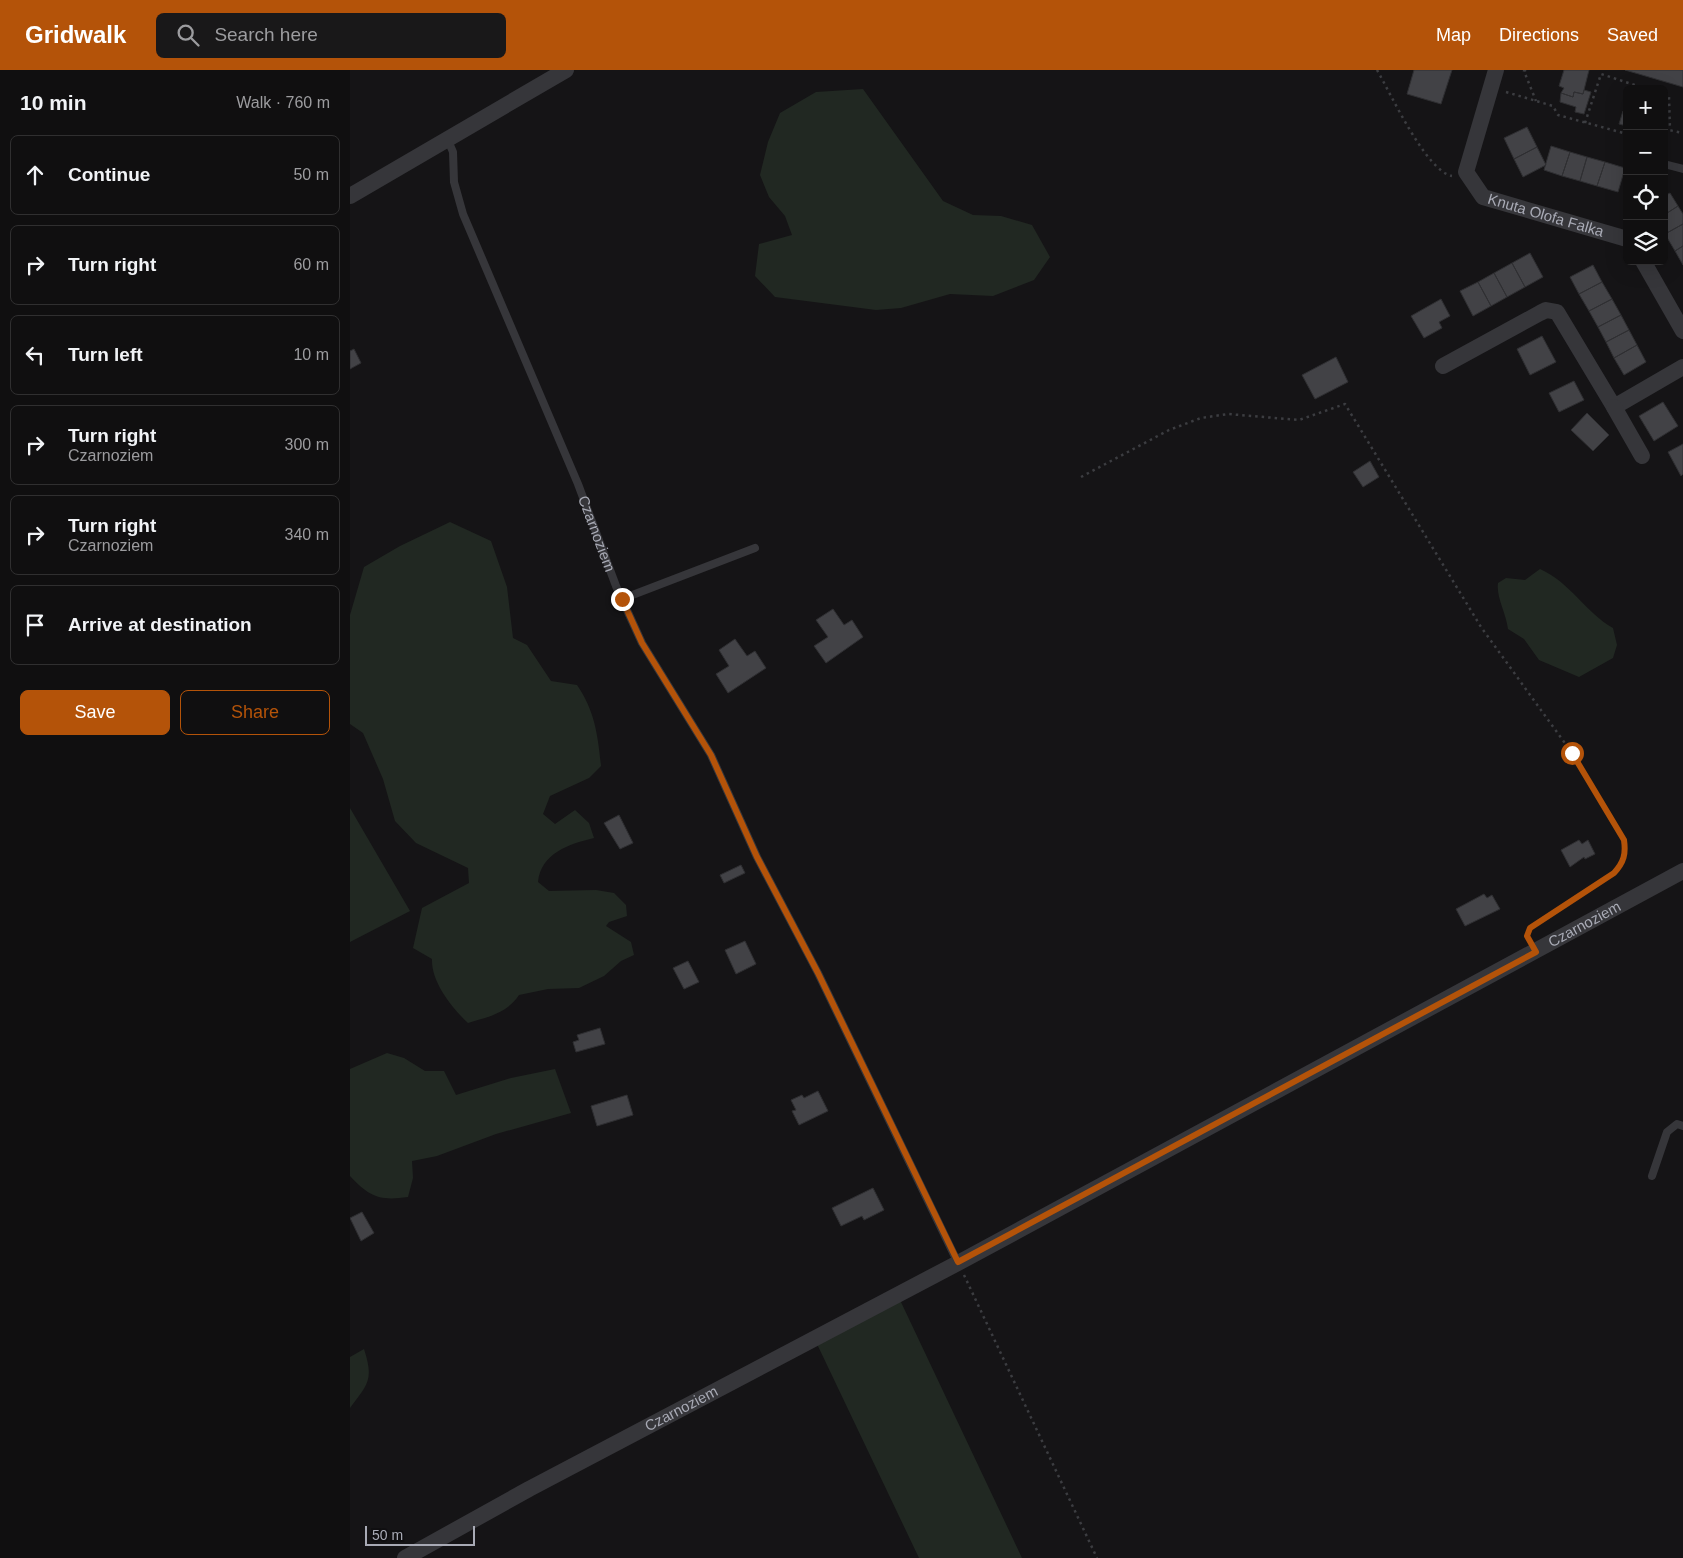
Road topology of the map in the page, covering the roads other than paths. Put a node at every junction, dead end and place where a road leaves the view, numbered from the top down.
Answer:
1 (566, 70) edge
2 (1496, 70) edge
3 (448, 138) junction
4 (1668, 165) edge
5 (1683, 169) edge
6 (350, 196) edge
7 (1623, 238) edge
8 (1645, 265) edge
9 (1683, 331) edge
10 (1442, 366) dead end
11 (1683, 367) edge
12 (1614, 407) junction
13 (1642, 456) dead end
14 (755, 548) dead end
15 (622, 599) junction
16 (1683, 871) edge
17 (1683, 1126) edge
18 (1652, 1176) dead end
19 (958, 1262) junction
20 (404, 1558) edge

1 - 3 street
2 - 7 street, Knuta Olofa Falka
3 - 6 street
3 - 15 lane, Czarnoziem
4 - 5 lane
8 - 9 street
10 - 12 street
11 - 12 street
12 - 13 street
14 - 15 lane
15 - 19 lane, Czarnoziem
16 - 19 street, Czarnoziem
17 - 18 lane
19 - 20 street, Czarnoziem

